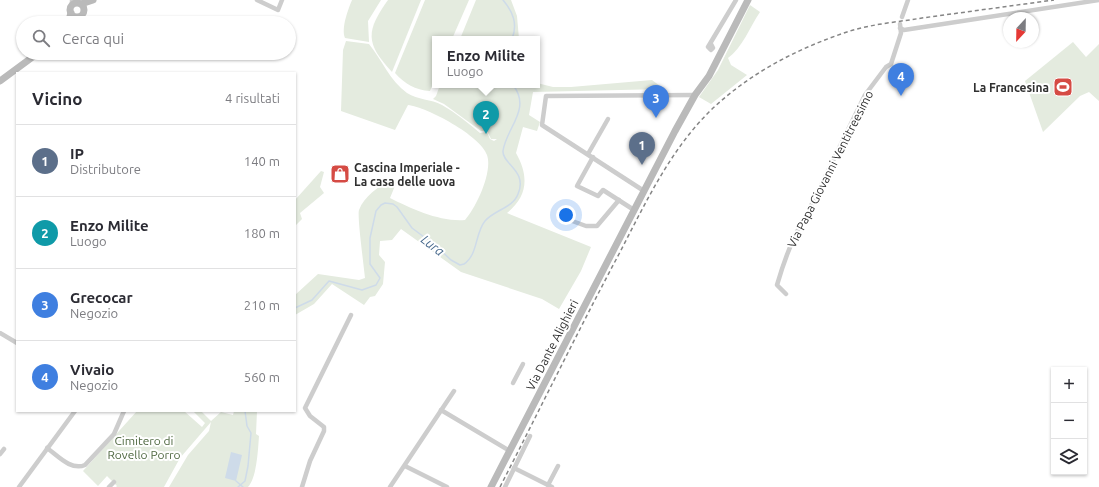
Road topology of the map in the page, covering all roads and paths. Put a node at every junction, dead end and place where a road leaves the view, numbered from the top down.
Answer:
1 (93, 0) edge
2 (257, 0) edge
3 (282, 0) edge
4 (736, 0) edge
5 (748, 0) edge
6 (908, 0) edge
7 (1099, 0) edge
8 (76, 5) edge
9 (71, 16) edge
10 (73, 16) edge
11 (80, 16) edge
12 (902, 17) dead end
13 (711, 44) dead end
14 (28, 60) edge
15 (0, 80) edge
16 (695, 95) junction
17 (608, 119) dead end
18 (588, 154) junction
19 (593, 157) junction
20 (644, 191) junction
21 (619, 200) junction
22 (633, 212) junction
23 (564, 218) dead end
24 (786, 294) dead end
25 (351, 315) dead end
26 (0, 334) edge
27 (16, 342) edge
28 (523, 364) dead end
29 (513, 383) dead end
30 (454, 391) dead end
31 (441, 410) junction
32 (74, 412) edge
33 (124, 412) edge
34 (530, 436) dead end
35 (47, 448) junction
36 (4, 449) dead end
37 (510, 451) junction
38 (0, 454) edge
39 (405, 466) junction
40 (558, 466) dead end
41 (514, 468) junction
42 (114, 482) dead end
43 (550, 486) edge
44 (19, 487) edge
45 (109, 487) edge
46 (302, 487) edge
47 (390, 487) edge
48 (448, 487) edge
49 (491, 487) edge
50 (505, 487) edge

1 - 8 street
2 - 3 street
4 - 13 street
5 - 16 street, Via Dante Alighieri
6 - 12 street
7 - 24 street, Via Papa Giovanni Ventitreesimo
8 - 9 street
8 - 10 street
8 - 11 street
14 - 15 street
16 - 18 street
16 - 20 street, Via Dante Alighieri
17 - 18 street
18 - 19 street
19 - 20 street
19 - 21 street
20 - 22 street, Via Dante Alighieri
21 - 22 street
21 - 23 street
22 - 37 street, Via Dante Alighieri
25 - 46 street
26 - 27 street
28 - 29 street
30 - 31 street
31 - 37 street
31 - 39 street
32 - 35 street
33 - 35 street
34 - 41 street
35 - 44 street
36 - 38 street
37 - 49 street, Via Dante Alighieri
39 - 47 street
39 - 48 street
40 - 43 street
41 - 43 street
41 - 50 street
42 - 45 street

